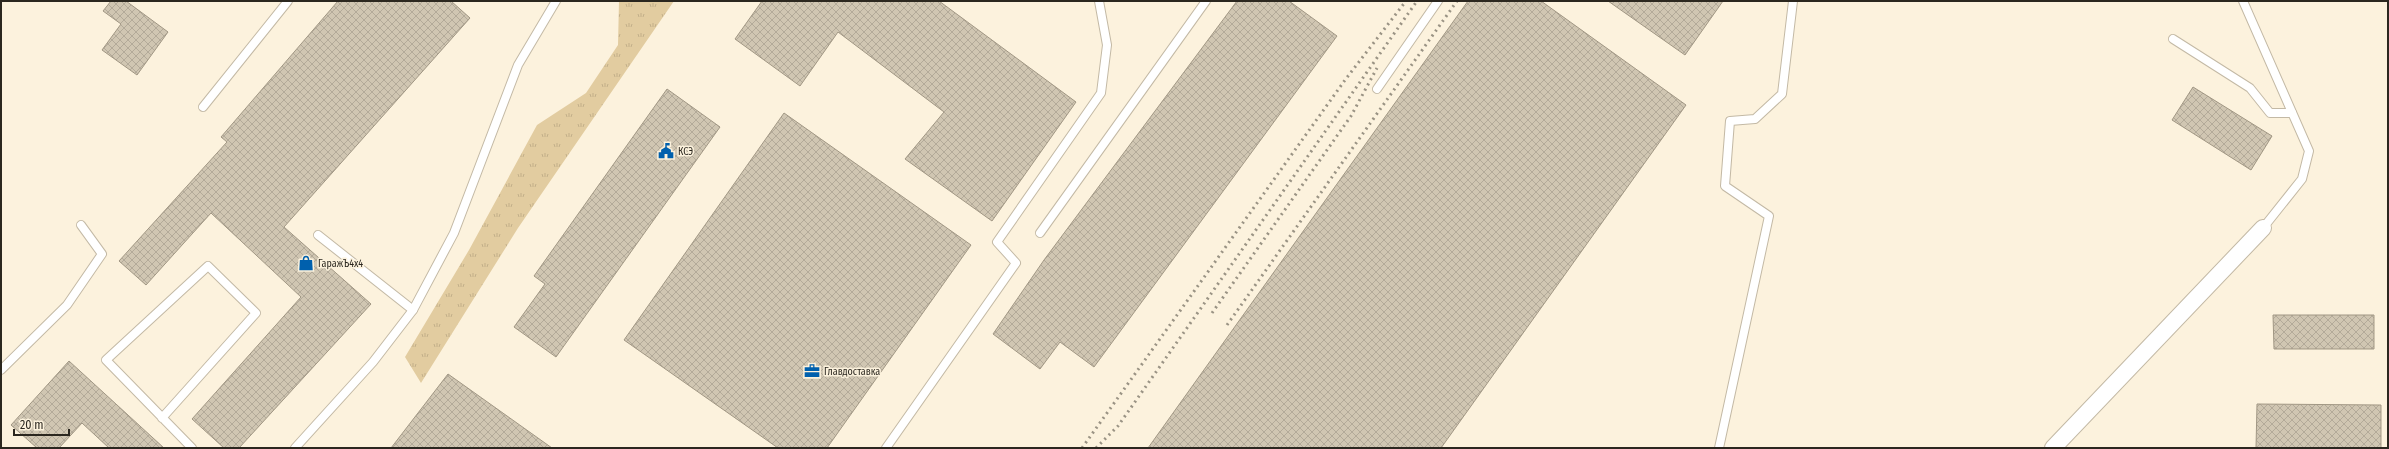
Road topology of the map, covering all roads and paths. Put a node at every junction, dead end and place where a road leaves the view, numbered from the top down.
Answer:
1 (288, 1) edge
2 (556, 1) edge
3 (1099, 1) edge
4 (1206, 1) edge
5 (1438, 1) edge
6 (1793, 1) edge
7 (2242, 1) edge
8 (2173, 39) dead end
9 (1377, 89) dead end
10 (203, 107) dead end
11 (2292, 113) junction
12 (81, 225) dead end
13 (2263, 228) joint
14 (1040, 233) dead end
15 (318, 235) dead end
16 (413, 310) junction
17 (1, 370) edge
18 (162, 418) junction
19 (192, 448) edge
20 (294, 448) edge
21 (886, 448) edge
22 (1718, 448) edge
23 (2053, 448) edge

1 - 10 lane
2 - 16 lane
3 - 21 lane
4 - 14 lane
5 - 9 lane
6 - 22 lane
7 - 11 lane
8 - 11 lane
11 - 13 lane
12 - 17 lane
13 - 23 street
15 - 16 lane
16 - 20 lane
18 - 18 lane
18 - 19 lane

